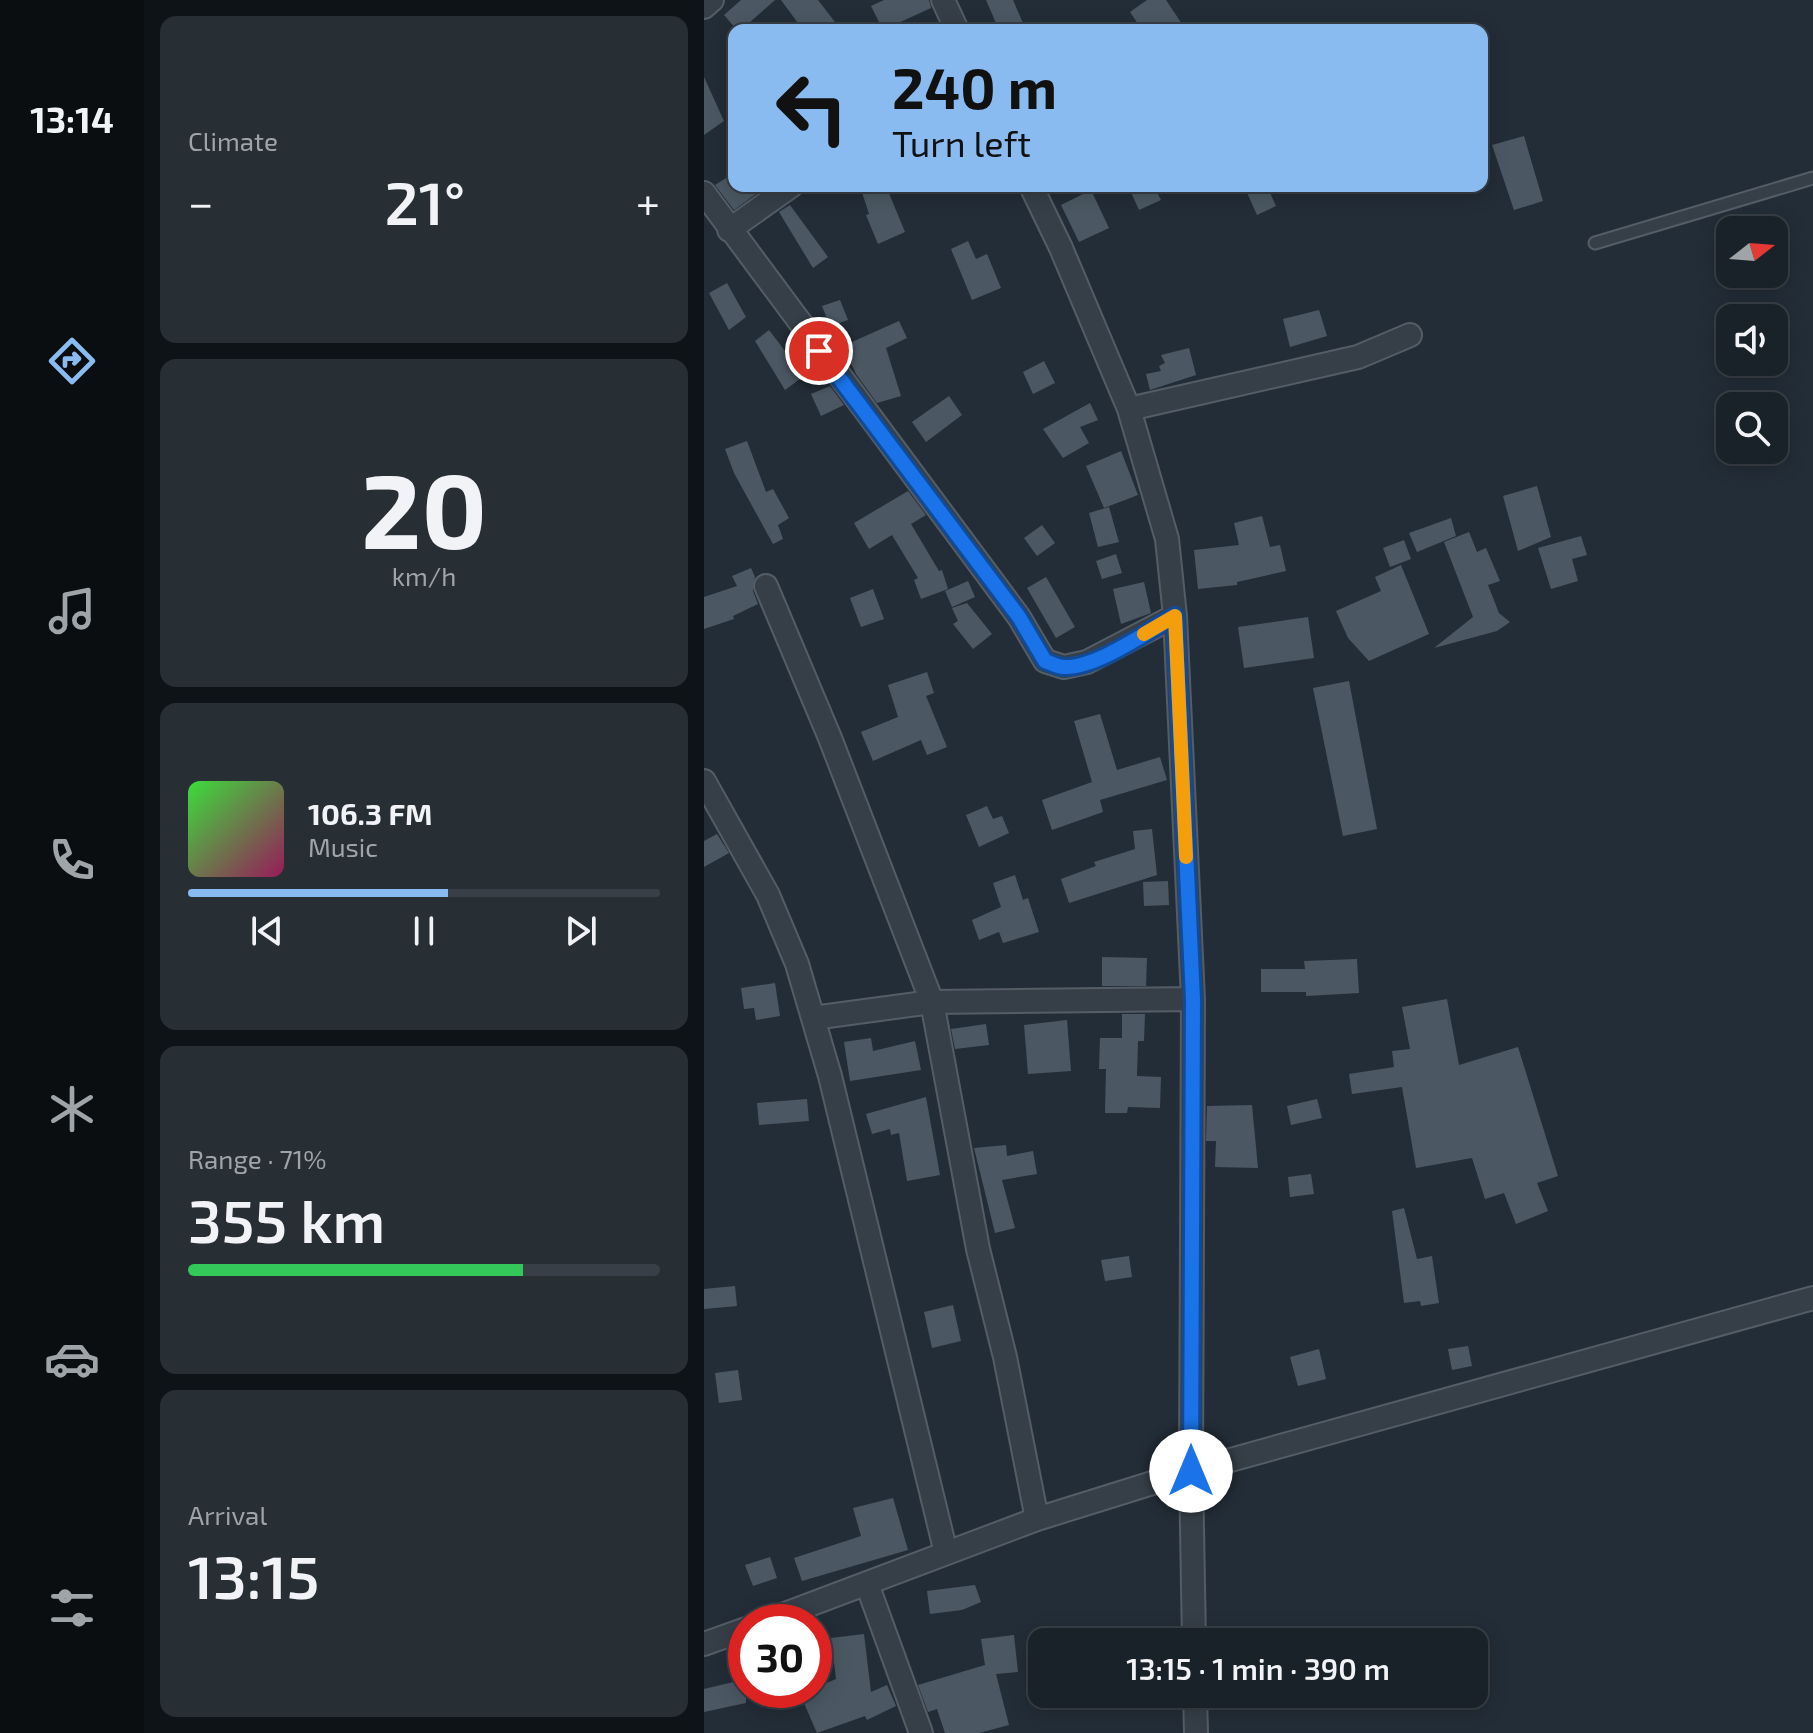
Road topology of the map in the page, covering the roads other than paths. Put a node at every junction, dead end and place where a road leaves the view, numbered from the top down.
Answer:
1 (712, 0) edge
2 (943, 0) edge
3 (704, 7) edge
4 (954, 24) edge
5 (1813, 178) edge
6 (783, 192) edge
7 (1034, 192) edge
8 (704, 193) edge
9 (729, 230) junction
10 (1595, 243) dead end
11 (1410, 335) dead end
12 (1129, 409) junction
13 (766, 586) dead end
14 (1175, 616) junction
15 (704, 781) edge
16 (1193, 999) junction
17 (932, 1002) junction
18 (813, 1018) junction
19 (1813, 1298) edge
20 (1191, 1471) junction
21 (1037, 1519) junction
22 (946, 1553) junction
23 (867, 1584) junction
24 (813, 1604) edge
25 (1194, 1628) edge
26 (728, 1635) edge
27 (704, 1644) edge
28 (1195, 1708) edge
29 (921, 1733) edge
30 (1196, 1733) edge

1 - 3 street
2 - 4 street
5 - 10 lane
6 - 9 street
7 - 12 street
8 - 9 street
9 - 14 street
11 - 12 street
12 - 14 street
13 - 17 street
14 - 16 street
15 - 18 street
16 - 17 street
16 - 20 street
17 - 18 street
17 - 21 street
18 - 22 street
19 - 20 street
20 - 21 street
20 - 25 street
21 - 22 street
22 - 23 street
23 - 24 street
23 - 29 street
26 - 27 street
28 - 30 street

